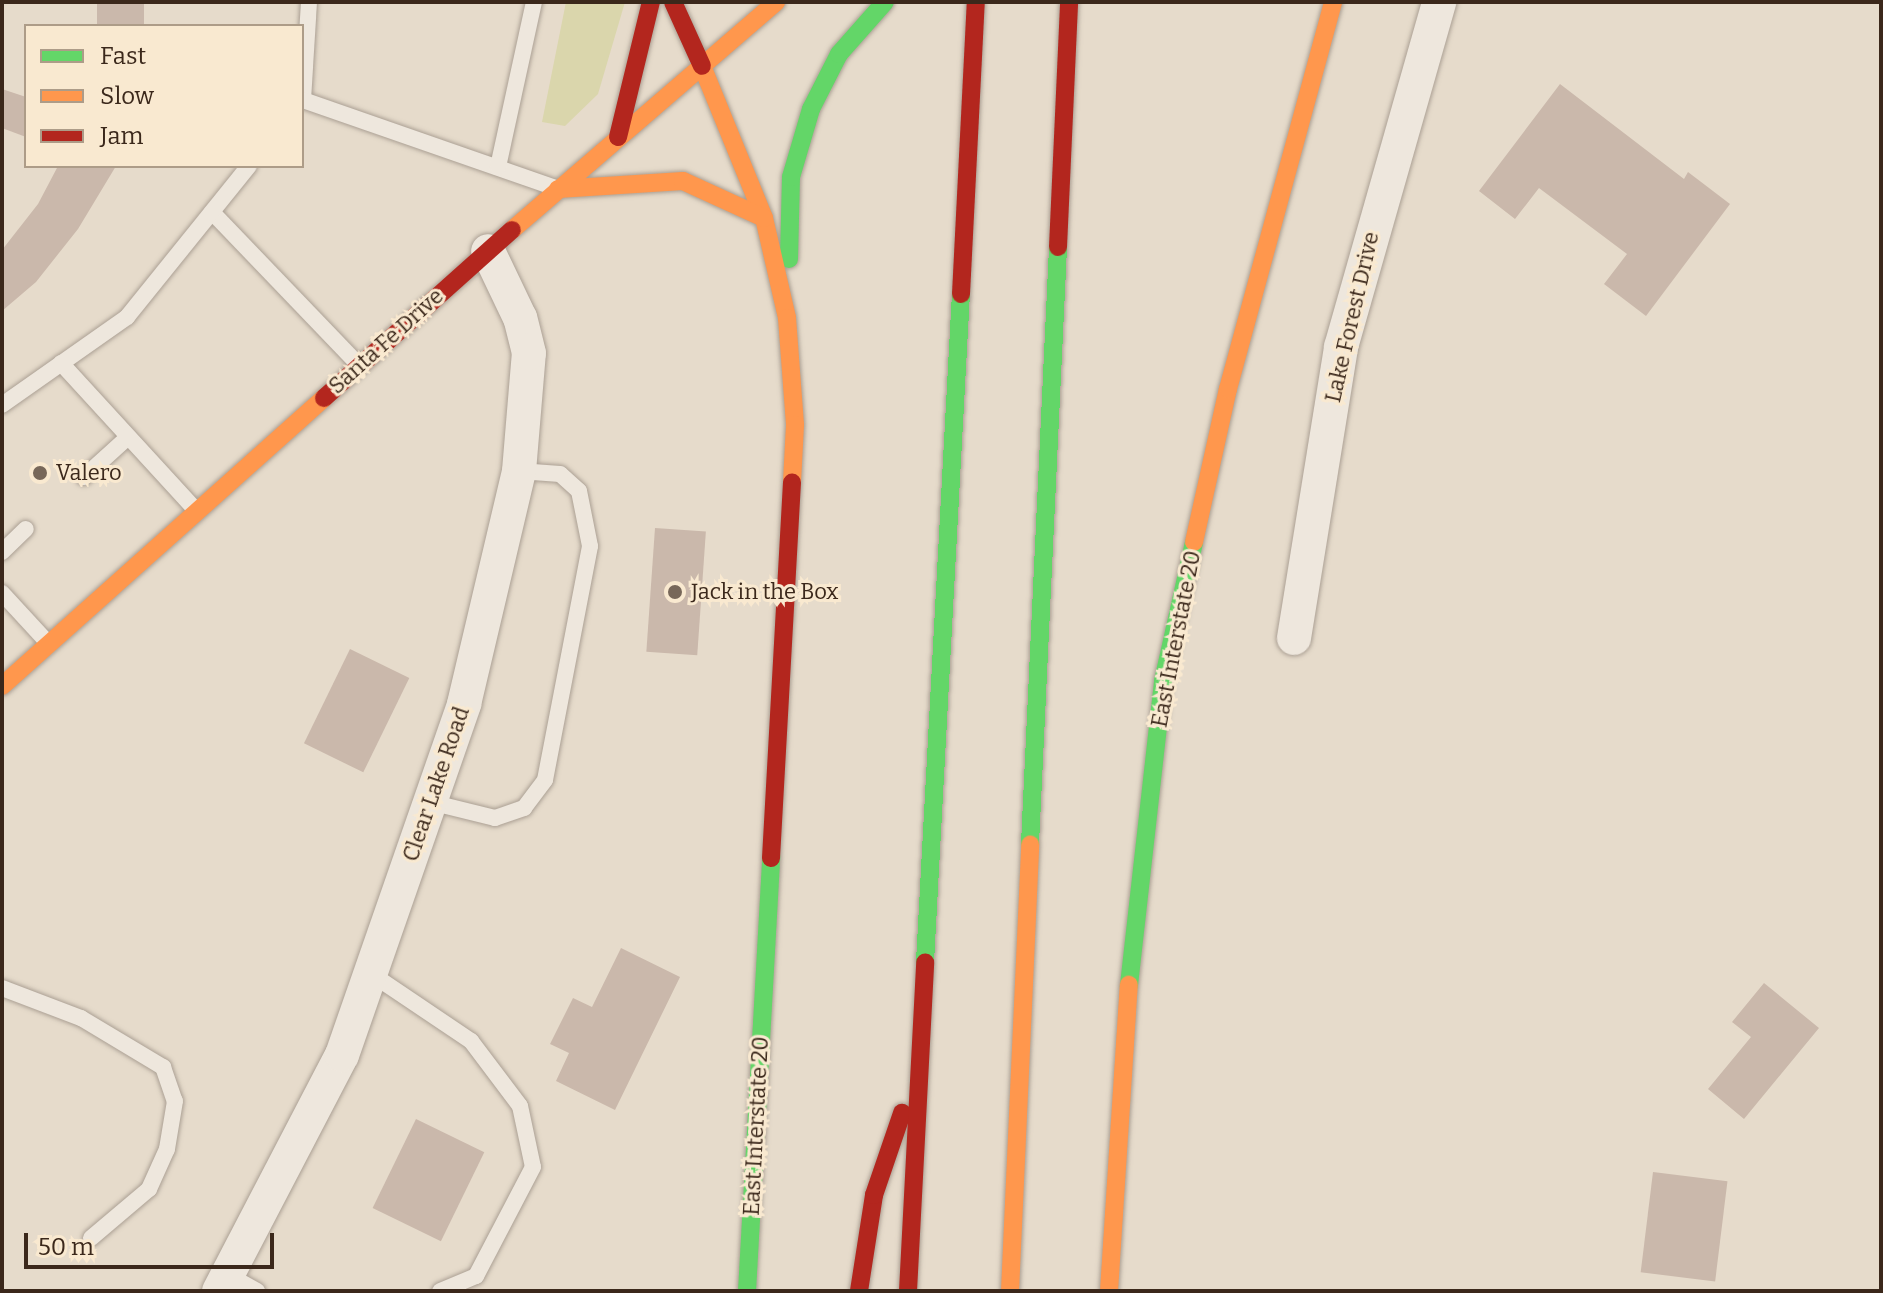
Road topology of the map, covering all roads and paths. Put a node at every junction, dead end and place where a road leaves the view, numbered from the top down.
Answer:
1 (309, 2) edge
2 (534, 2) edge
3 (651, 2) edge
4 (673, 2) edge
5 (774, 2) edge
6 (885, 2) edge
7 (976, 2) edge
8 (1069, 2) edge
9 (1333, 2) edge
10 (1439, 2) edge
11 (702, 66) junction
12 (304, 72) edge
13 (304, 101) edge
14 (618, 137) junction
15 (498, 167) junction
16 (247, 168) edge
17 (558, 189) junction
18 (212, 212) junction
19 (764, 218) junction
20 (488, 251) junction
21 (787, 318) junction
22 (61, 363) junction
23 (359, 365) junction
24 (2, 405) edge
25 (128, 437) junction
26 (519, 471) junction
27 (84, 477) dead end
28 (196, 511) junction
29 (26, 529) dead end
30 (2, 552) edge
31 (2, 593) edge
32 (1294, 638) dead end
33 (48, 644) junction
34 (2, 686) edge
35 (430, 802) junction
36 (370, 973) junction
37 (2, 988) edge
38 (919, 1066) junction
39 (91, 1238) dead end
40 (235, 1286) edge
41 (440, 1291) edge
42 (747, 1291) edge
43 (859, 1291) edge
44 (908, 1291) edge
45 (1010, 1291) edge
46 (1109, 1291) edge

1 - 12 lane
2 - 15 lane
3 - 14 main road
4 - 11 main road, East Interstate 20
5 - 11 main road, Santa Fe Drive
6 - 21 main road
7 - 38 main road
8 - 45 main road
9 - 46 main road, East Interstate 20
10 - 32 street, Lake Forest Drive
11 - 14 main road, Santa Fe Drive
11 - 19 main road, East Interstate 20
13 - 15 lane
14 - 17 main road, Santa Fe Drive
15 - 17 lane
16 - 18 lane
17 - 19 main road
17 - 20 main road, Santa Fe Drive
18 - 22 lane
18 - 23 lane
19 - 21 main road, East Interstate 20
20 - 23 main road, Santa Fe Drive
20 - 26 street, Clear Lake Road
21 - 42 main road, East Interstate 20
22 - 24 lane
22 - 25 lane
23 - 28 main road, Santa Fe Drive
25 - 27 lane
25 - 28 lane
26 - 35 street, Clear Lake Road
26 - 35 lane
28 - 33 main road, Santa Fe Drive
29 - 30 lane
31 - 33 lane
33 - 34 main road, Santa Fe Drive
35 - 36 street, Clear Lake Road
36 - 40 street, Clear Lake Road
36 - 41 lane
37 - 39 lane
38 - 43 main road
38 - 44 main road

